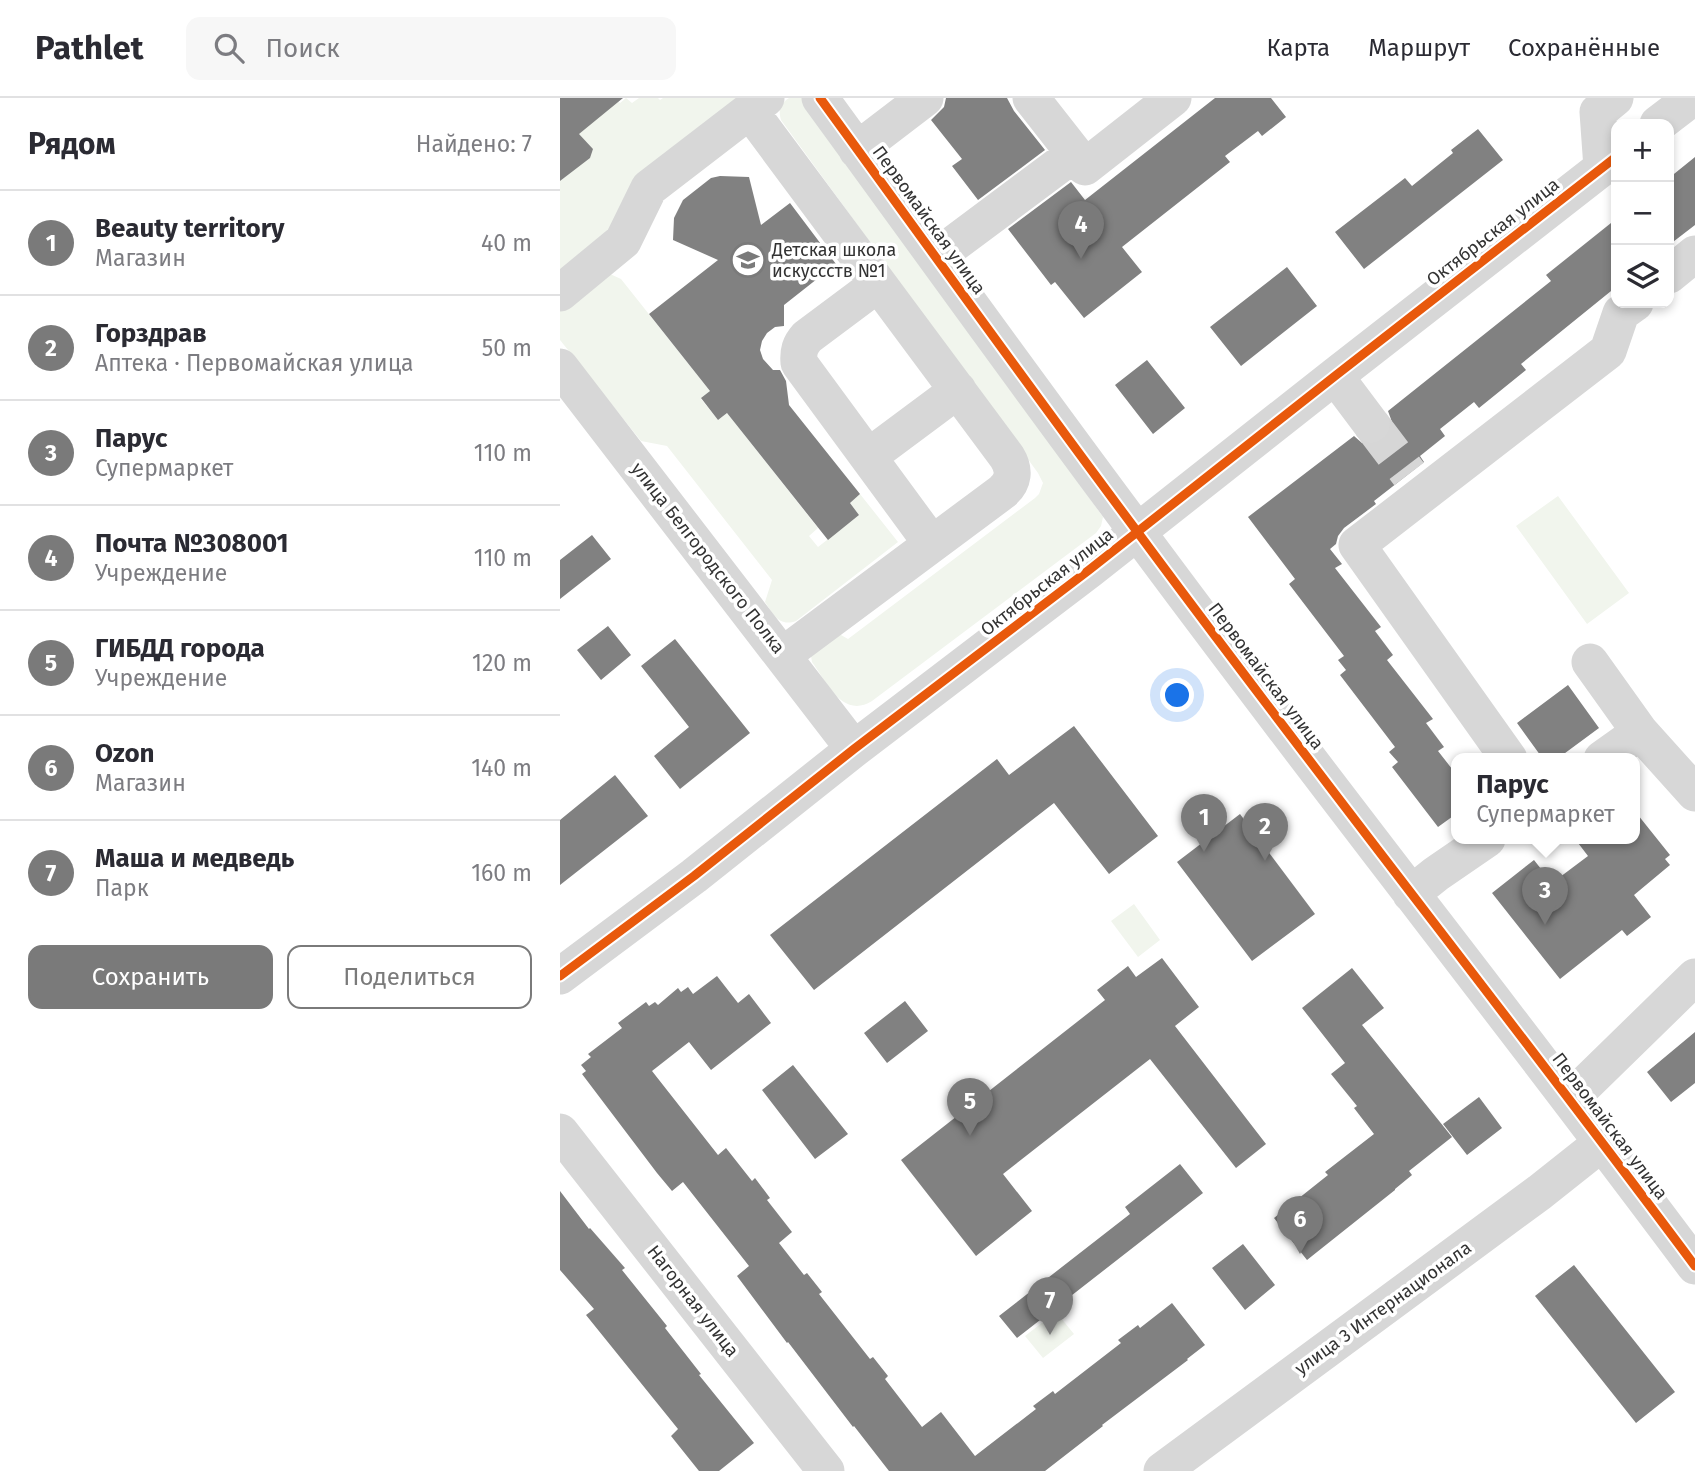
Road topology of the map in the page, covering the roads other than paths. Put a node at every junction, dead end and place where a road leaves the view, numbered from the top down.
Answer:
1 (820, 98) edge
2 (925, 98) edge
3 (1031, 98) edge
4 (1173, 98) edge
5 (1615, 98) edge
6 (1692, 98) edge
7 (758, 104) edge
8 (1665, 119) edge
9 (858, 149) junction
10 (1074, 154) junction
11 (1609, 162) edge
12 (1695, 254) edge
13 (936, 257) junction
14 (1674, 271) edge
15 (878, 284) junction
16 (560, 293) edge
17 (1628, 308) edge
18 (560, 367) edge
19 (1335, 376) junction
20 (958, 390) junction
21 (1371, 424) tunnel mouth
22 (868, 457) junction
23 (1137, 532) junction
24 (932, 544) junction
25 (783, 655) junction
26 (1590, 662) dead end
27 (1640, 732) junction
28 (854, 749) junction
29 (1505, 753) edge
30 (1610, 753) edge
31 (1692, 785) edge
32 (1480, 844) edge
33 (1411, 894) junction
34 (560, 976) edge
35 (1695, 977) edge
36 (1570, 1099) junction
37 (560, 1132) edge
38 (1603, 1142) junction
39 (1695, 1266) edge
40 (826, 1471) edge
41 (1162, 1471) edge

1 - 9 street, Первомайская улица
2 - 9 street
3 - 10 street
4 - 10 street
5 - 11 street
6 - 8 street
7 - 15 street
7 - 16 street
9 - 13 street, Первомайская улица
10 - 13 street
11 - 19 street, Октябрьская улица
12 - 14 street
13 - 23 street, Первомайская улица
15 - 20 street
15 - 22 street
17 - 29 street
18 - 25 street, улица Белгородского Полка
19 - 21 street
19 - 23 street, Октябрьская улица
20 - 22 street
20 - 24 street
22 - 24 street
23 - 28 street, Октябрьская улица
23 - 33 street, Первомайская улица
24 - 25 street
25 - 28 street, улица Белгородского Полка
26 - 27 street
27 - 30 street
27 - 31 street
28 - 34 street, Октябрьская улица
32 - 33 street
33 - 36 street, Первомайская улица
35 - 36 street
36 - 38 street, Первомайская улица
37 - 40 street, Нагорная улица
38 - 39 street, Первомайская улица
38 - 41 street, улица 3 Интернационала

